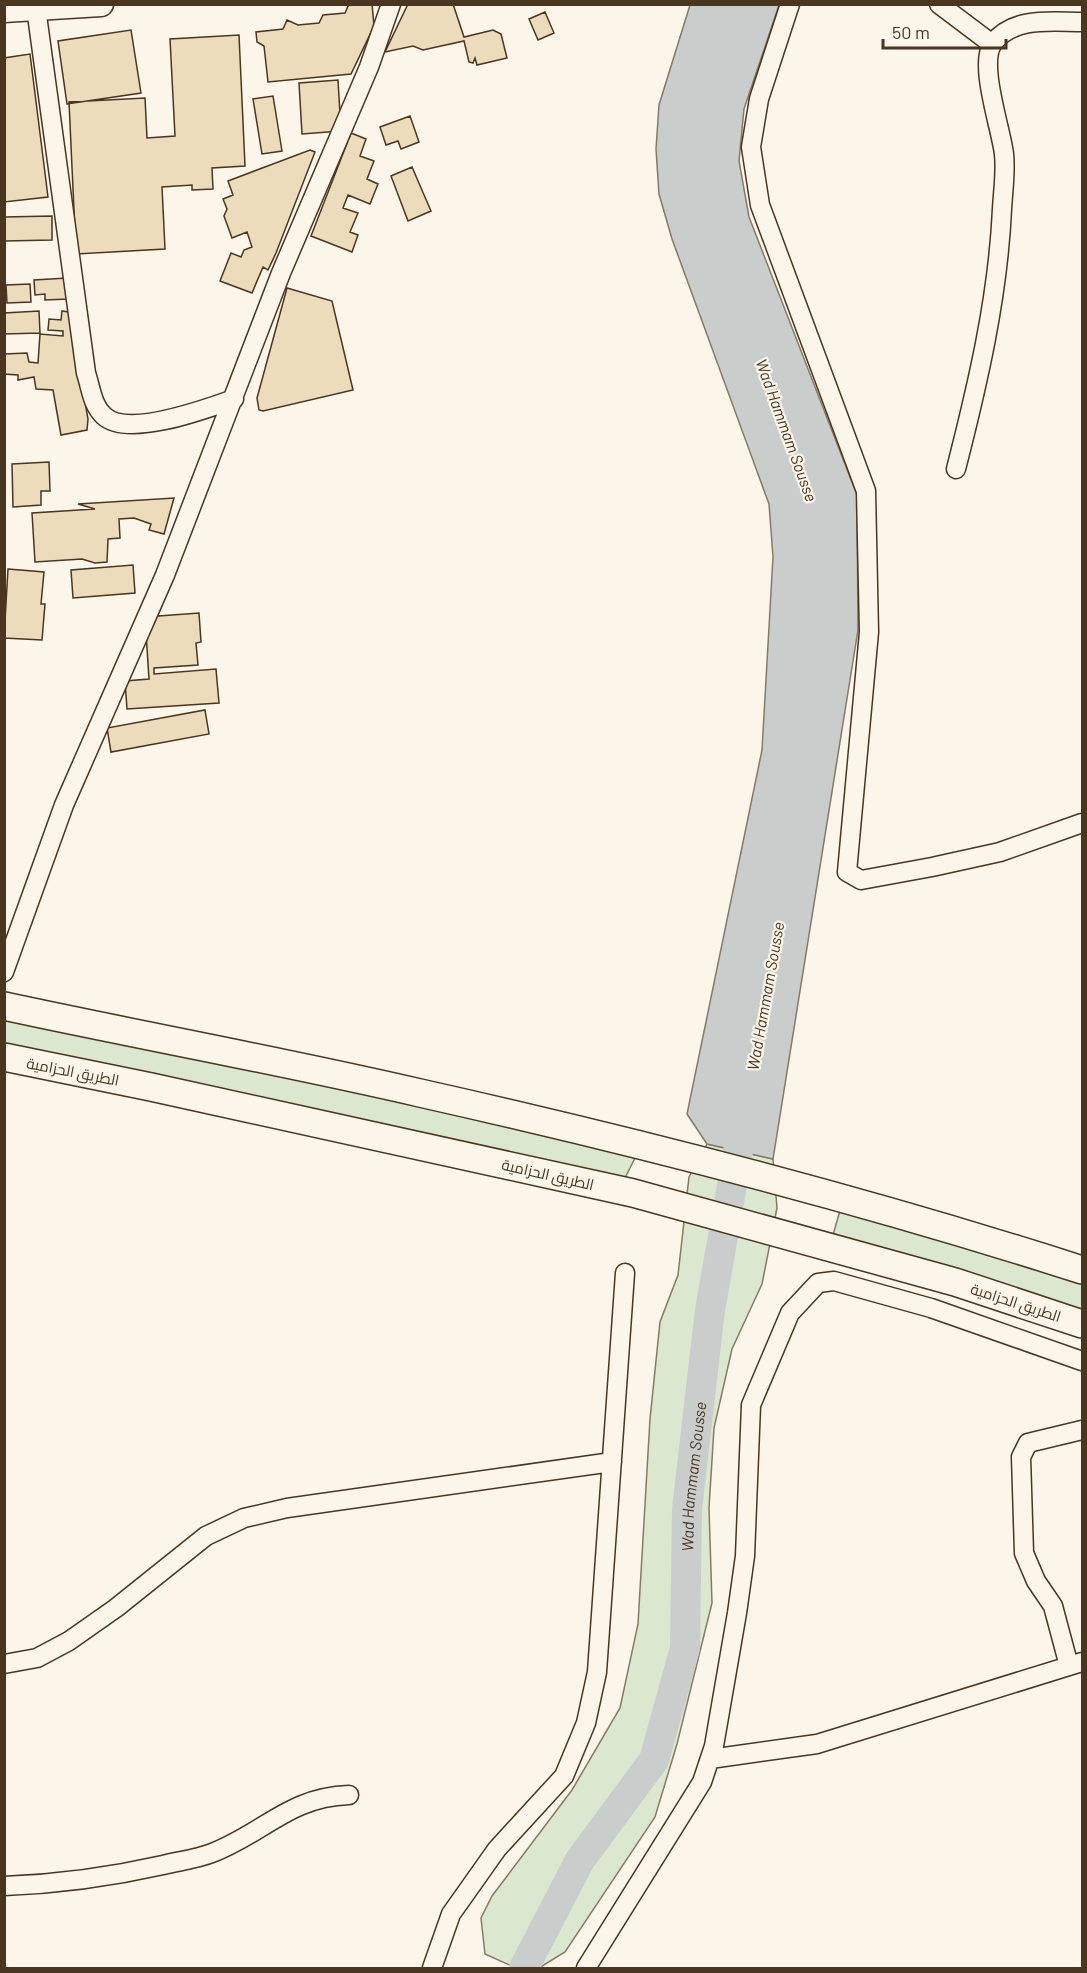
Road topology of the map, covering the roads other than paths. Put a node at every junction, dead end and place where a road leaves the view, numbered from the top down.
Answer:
1 (101, 4) edge
2 (391, 4) edge
3 (790, 4) edge
4 (939, 4) edge
5 (36, 9) junction
6 (4, 10) edge
7 (1083, 22) edge
8 (992, 45) junction
9 (234, 399) junction
10 (956, 469) dead end
11 (1083, 823) edge
12 (6, 966) edge
13 (4, 1006) edge
14 (4, 1057) edge
15 (1083, 1270) edge
16 (625, 1273) dead end
17 (1083, 1324) edge
18 (1083, 1361) edge
19 (1083, 1430) edge
20 (612, 1462) junction
21 (4, 1664) edge
22 (1076, 1664) edge
23 (710, 1759) junction
24 (349, 1796) dead end
25 (4, 1886) edge
26 (432, 1968) edge
27 (586, 1968) edge

1 - 5 main road
2 - 9 street
3 - 11 street
4 - 8 street
5 - 6 main road
5 - 9 street
7 - 8 street
8 - 10 street
9 - 12 street
13 - 15 highway
14 - 17 highway, الطريق الحزامية
16 - 20 street
18 - 23 street
19 - 22 street
20 - 21 street
20 - 26 street
22 - 23 street
23 - 27 street
24 - 25 street

